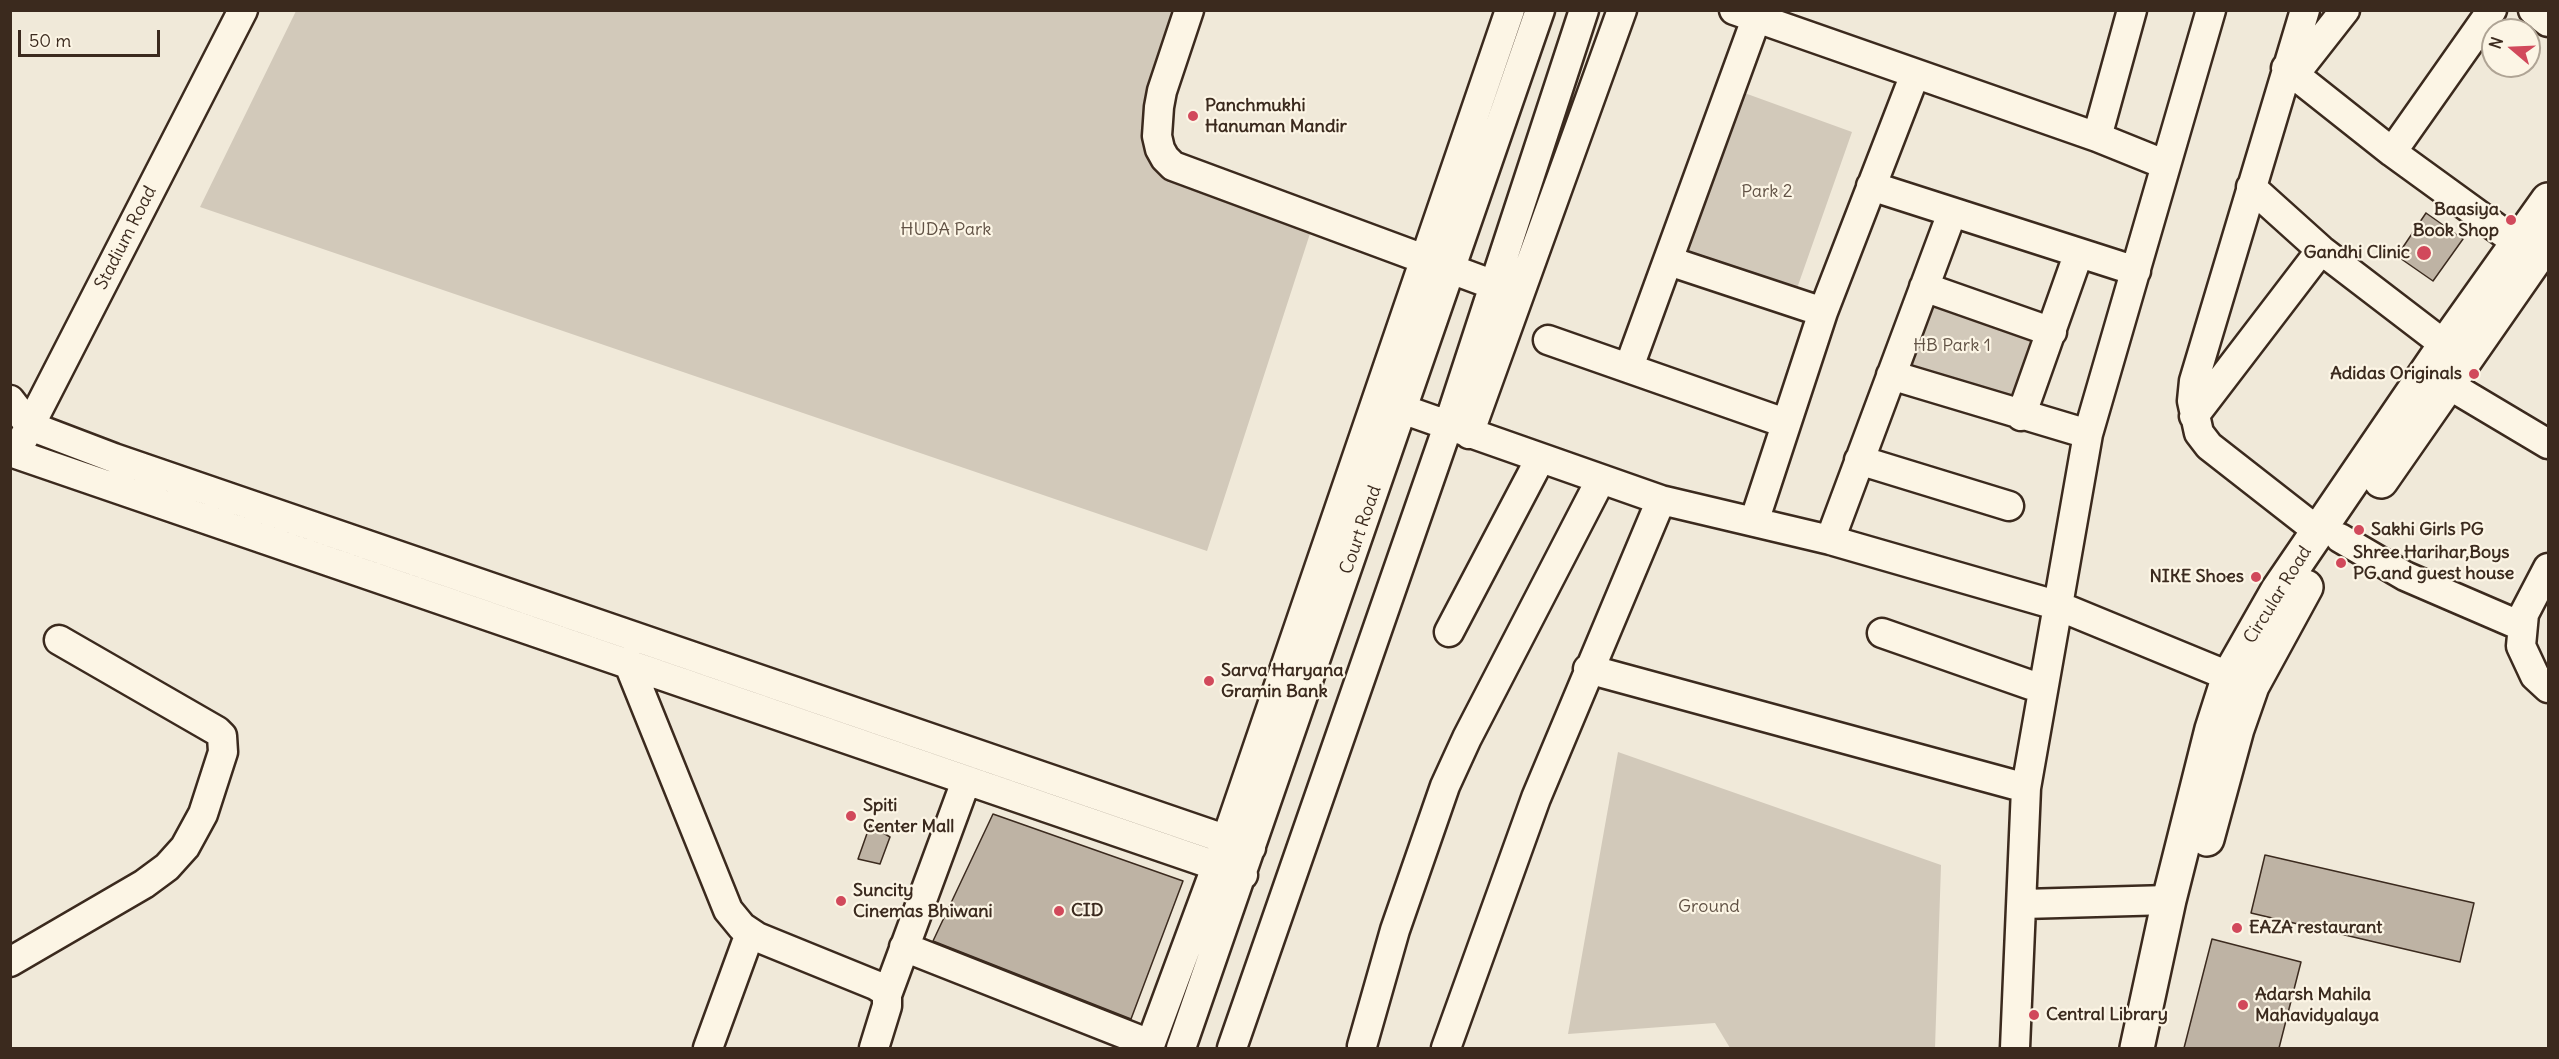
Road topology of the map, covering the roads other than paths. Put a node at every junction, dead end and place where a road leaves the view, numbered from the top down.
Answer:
1 (243, 10) edge
2 (1189, 10) edge
3 (1510, 10) edge
4 (1540, 10) edge
5 (1584, 10) edge
6 (1622, 10) edge
7 (2132, 10) edge
8 (2211, 10) edge
9 (2305, 10) edge
10 (2345, 10) edge
11 (2492, 10) edge
12 (2533, 10) edge
13 (1745, 15) edge
14 (2548, 22) edge
15 (2290, 72) junction
16 (1915, 74) junction
17 (2097, 137) junction
18 (2392, 152) junction
19 (2164, 164) junction
20 (1871, 186) junction
21 (2251, 187) junction
22 (2548, 200) edge
23 (1952, 213) junction
24 (2516, 242) junction
25 (2548, 242) edge
26 (2321, 250) junction
27 (2079, 255) junction
28 (1424, 261) junction
29 (1670, 261) junction
30 (1451, 270) junction
31 (2136, 272) junction
32 (1494, 285) junction
33 (1924, 287) junction
34 (1823, 312) junction
35 (2052, 332) junction
36 (1548, 340) dead end
37 (2445, 345) junction
38 (1629, 367) junction
39 (1891, 375) junction
40 (2449, 385) junction
41 (10, 400) edge
42 (1402, 409) junction
43 (2021, 416) junction
44 (2194, 416) junction
45 (1785, 423) junction
46 (30, 426) junction
47 (1459, 430) junction
48 (2088, 434) junction
49 (2548, 444) edge
50 (1540, 459) junction
51 (13, 460) edge
52 (1859, 460) junction
53 (1600, 481) junction
54 (1661, 500) junction
55 (2009, 506) dead end
56 (1754, 522) junction
57 (2329, 535) junction
58 (1830, 540) junction
59 (2548, 568) edge
60 (2056, 605) junction
61 (2521, 626) junction
62 (1449, 632) dead end
63 (1882, 633) dead end
64 (59, 640) dead end
65 (628, 662) junction
66 (1588, 669) junction
67 (2241, 681) junction
68 (2548, 688) edge
69 (2042, 689) junction
70 (966, 781) junction
71 (2026, 788) junction
72 (1239, 844) junction
73 (1230, 871) junction
74 (2169, 900) junction
75 (2023, 904) junction
76 (750, 933) junction
77 (904, 947) junction
78 (12, 959) edge
79 (887, 994) junction
80 (1150, 1046) edge
81 (1362, 1046) dead end
82 (708, 1048) edge
83 (874, 1048) edge
84 (1181, 1048) edge
85 (1233, 1048) edge
86 (1446, 1048) edge
87 (2015, 1048) edge
88 (2137, 1048) edge
89 (2160, 1048) edge

1 - 46 street, Stadium Road
2 - 28 street
3 - 28 street
4 - 30 street, Court Road
5 - 32 street
6 - 47 street
7 - 17 street
8 - 19 street
9 - 15 street
10 - 15 street
11 - 18 street
12 - 14 street
13 - 16 street
13 - 29 street
15 - 18 street
15 - 21 street
16 - 17 street
16 - 20 street
17 - 19 street
18 - 24 street
19 - 31 street
20 - 23 street
20 - 34 street
21 - 26 street
21 - 44 street
22 - 24 main road, Circular Road
23 - 27 street
23 - 33 street
24 - 37 main road, Circular Road
25 - 40 main road
26 - 37 street
26 - 44 street
27 - 31 street
27 - 35 street
28 - 30 street
28 - 72 street
29 - 34 street
29 - 38 street
30 - 32 street
30 - 42 street, Court Road
31 - 48 street
32 - 47 street
33 - 35 street
33 - 39 street
34 - 45 street
35 - 43 street
36 - 38 street
37 - 57 main road, Circular Road
38 - 45 street
39 - 43 street
39 - 52 street
40 - 49 street
40 - 57 main road
41 - 46 street
42 - 47 street
42 - 72 street, Court Road
43 - 48 street
44 - 57 street
45 - 56 street
46 - 51 street, Stadium Road
46 - 72 street
47 - 50 street
47 - 85 street
48 - 60 street
50 - 53 street
50 - 62 street
51 - 65 street
52 - 55 street
52 - 58 street
53 - 54 street
53 - 81 street
54 - 56 street
54 - 66 street
56 - 58 street
57 - 61 street
57 - 67 main road
58 - 60 street
59 - 61 street
60 - 67 street
60 - 69 street
61 - 68 street
63 - 69 street
64 - 78 street
65 - 70 street
65 - 76 street
66 - 71 street
66 - 86 street
67 - 74 main road
67 - 89 main road
69 - 71 street
70 - 73 street
70 - 77 street
71 - 75 street
72 - 73 street, Court Road
73 - 80 street
73 - 84 street, Court Road
74 - 75 street
74 - 88 main road
75 - 87 street
76 - 79 street
76 - 82 street
77 - 79 street
77 - 80 street
79 - 83 street

